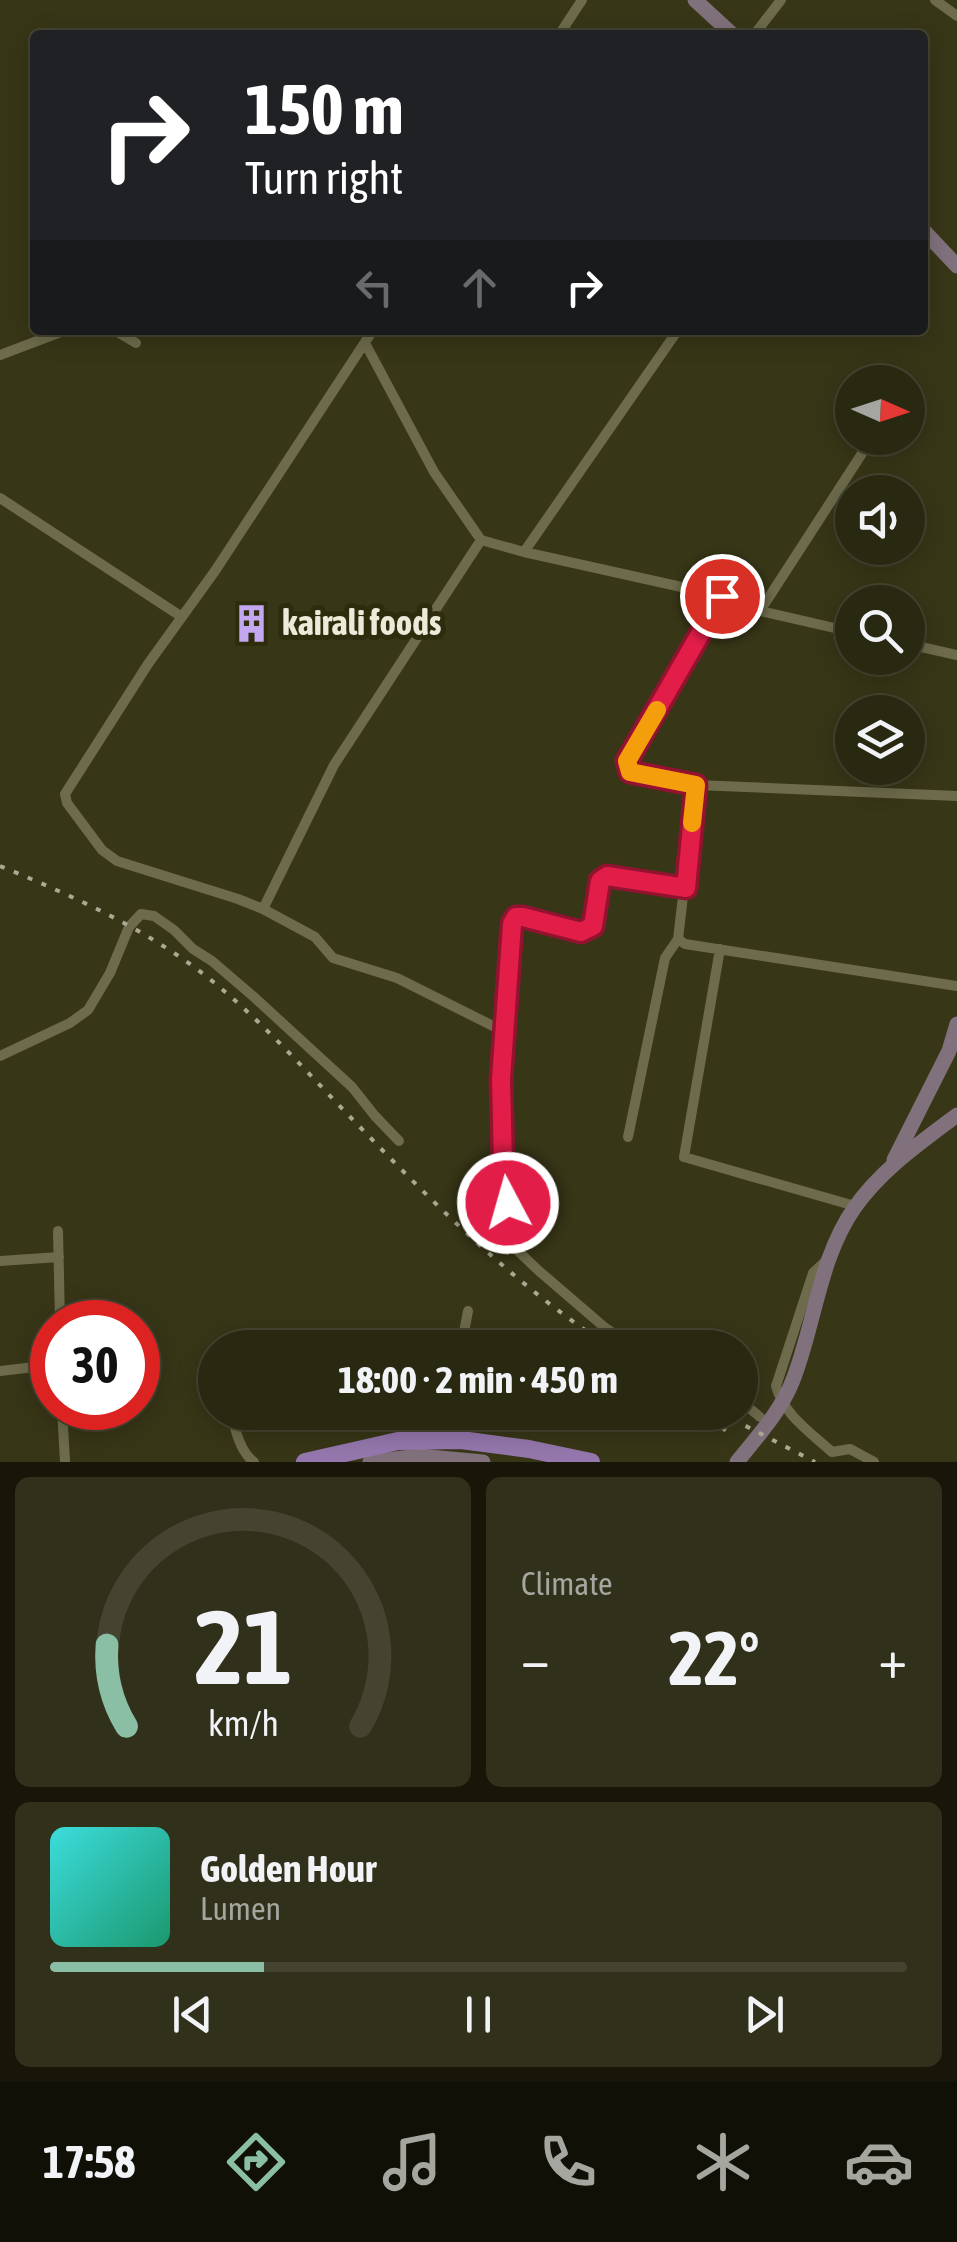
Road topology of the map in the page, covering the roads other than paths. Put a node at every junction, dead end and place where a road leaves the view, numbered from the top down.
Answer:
1 (582, 0) edge
2 (696, 0) edge
3 (780, 0) edge
4 (935, 0) edge
5 (957, 16) edge
6 (563, 30) edge
7 (728, 30) edge
8 (758, 30) edge
9 (928, 235) edge
10 (957, 266) edge
11 (53, 335) edge
12 (123, 335) edge
13 (370, 335) edge
14 (675, 335) edge
15 (136, 342) dead end
16 (364, 343) junction
17 (0, 355) edge
18 (861, 455) edge
19 (0, 498) edge
20 (481, 540) junction
21 (524, 552) junction
22 (722, 596) junction
23 (760, 611) junction
24 (182, 617) junction
25 (835, 628) edge
26 (925, 648) edge
27 (957, 655) edge
28 (696, 785) junction
29 (957, 796) edge
30 (686, 888) junction
31 (263, 910) junction
32 (678, 939) junction
33 (720, 949) junction
34 (957, 986) edge
35 (957, 1024) edge
36 (503, 1031) junction
37 (0, 1056) edge
38 (957, 1116) edge
39 (628, 1137) dead end
40 (399, 1141) dead end
41 (892, 1164) junction
42 (856, 1206) junction
43 (58, 1231) dead end
44 (58, 1256) junction
45 (0, 1262) edge
46 (828, 1263) junction
47 (59, 1300) edge
48 (468, 1312) dead end
49 (464, 1330) edge
50 (609, 1330) edge
51 (30, 1368) edge
52 (0, 1371) edge
53 (64, 1430) edge
54 (234, 1430) edge
55 (445, 1430) edge
56 (427, 1442) junction
57 (483, 1456) edge
58 (66, 1462) edge
59 (254, 1462) edge
60 (305, 1462) edge
61 (370, 1462) edge
62 (591, 1462) edge
63 (737, 1462) edge
64 (874, 1462) edge

1 - 6 street
2 - 7 main road
3 - 8 street
4 - 5 street
9 - 10 main road
11 - 17 street
12 - 15 street
13 - 16 street
14 - 21 street
16 - 20 street
16 - 24 street
18 - 23 street
19 - 24 street
20 - 21 street
20 - 31 street
21 - 22 street
22 - 23 street
22 - 28 street
23 - 25 street
24 - 31 street
26 - 27 street
28 - 29 street
28 - 30 street
30 - 32 street
30 - 36 street
31 - 36 street
32 - 33 street
32 - 39 street
33 - 34 street
33 - 42 street
35 - 41 main road
36 - 50 street
37 - 40 street
38 - 41 main road
41 - 42 main road
42 - 46 main road
43 - 44 street
44 - 45 street
44 - 47 street
46 - 63 main road
46 - 64 street
48 - 49 street
51 - 52 street
53 - 58 street
54 - 59 street
55 - 56 street
56 - 57 main road
56 - 60 main road
57 - 61 main road
57 - 62 main road

